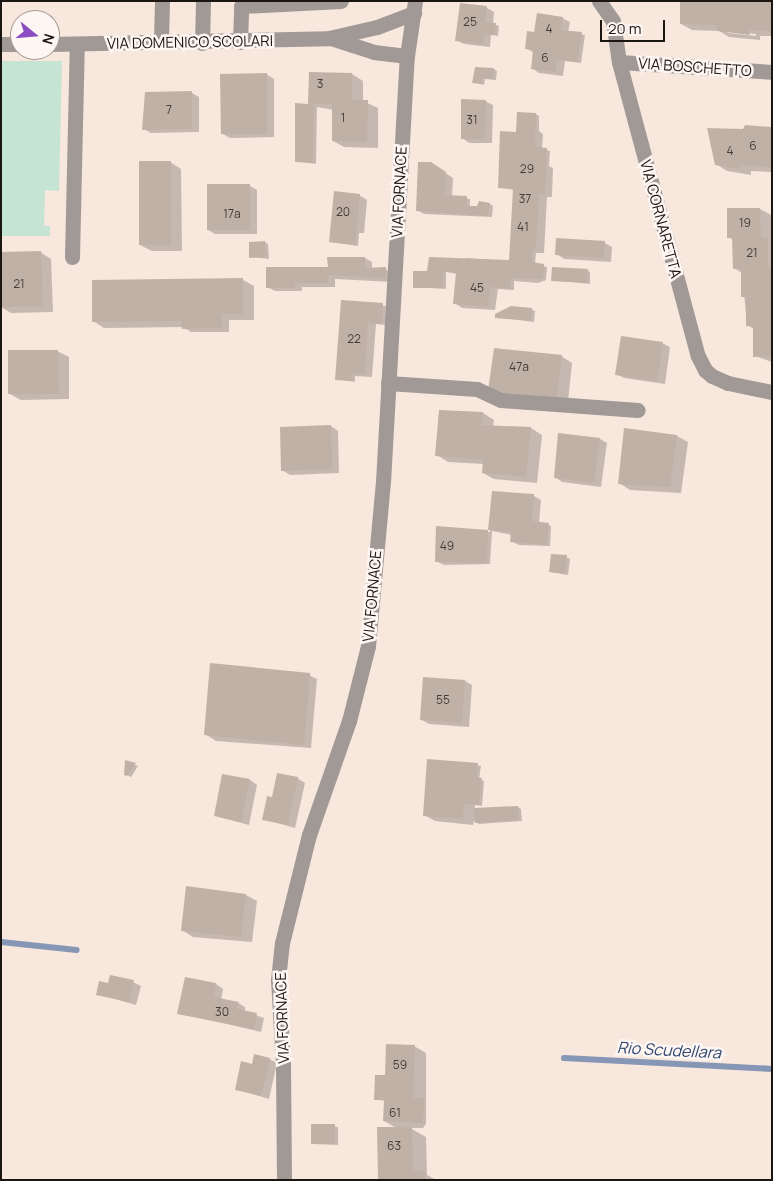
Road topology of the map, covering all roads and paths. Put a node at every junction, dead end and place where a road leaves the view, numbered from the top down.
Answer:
1 (162, 1) edge
2 (203, 1) edge
3 (341, 1) edge
4 (599, 1) edge
5 (414, 7) edge
6 (329, 38) junction
7 (161, 42) junction
8 (240, 42) junction
9 (202, 43) junction
10 (60, 44) edge
11 (77, 44) junction
12 (407, 56) junction
13 (619, 62) junction
14 (772, 72) edge
15 (72, 257) dead end
16 (388, 383) junction
17 (772, 392) edge
18 (638, 410) dead end
19 (284, 1180) edge

1 - 7 street
2 - 9 street
3 - 8 street
4 - 13 street, VIA CORNARETTA
5 - 6 street, VIA DOMENICO SCOLARI
5 - 12 street, VIA FORNACE
6 - 8 street, VIA DOMENICO SCOLARI
6 - 12 street, VIA DOMENICO SCOLARI
7 - 9 street, VIA DOMENICO SCOLARI
7 - 11 street, VIA DOMENICO SCOLARI
8 - 9 street, VIA DOMENICO SCOLARI
10 - 11 street, VIA DOMENICO SCOLARI
11 - 15 street
12 - 16 street, VIA FORNACE
13 - 14 street, VIA BOSCHETTO
13 - 17 street, VIA CORNARETTA
16 - 18 street
16 - 19 street, VIA FORNACE

